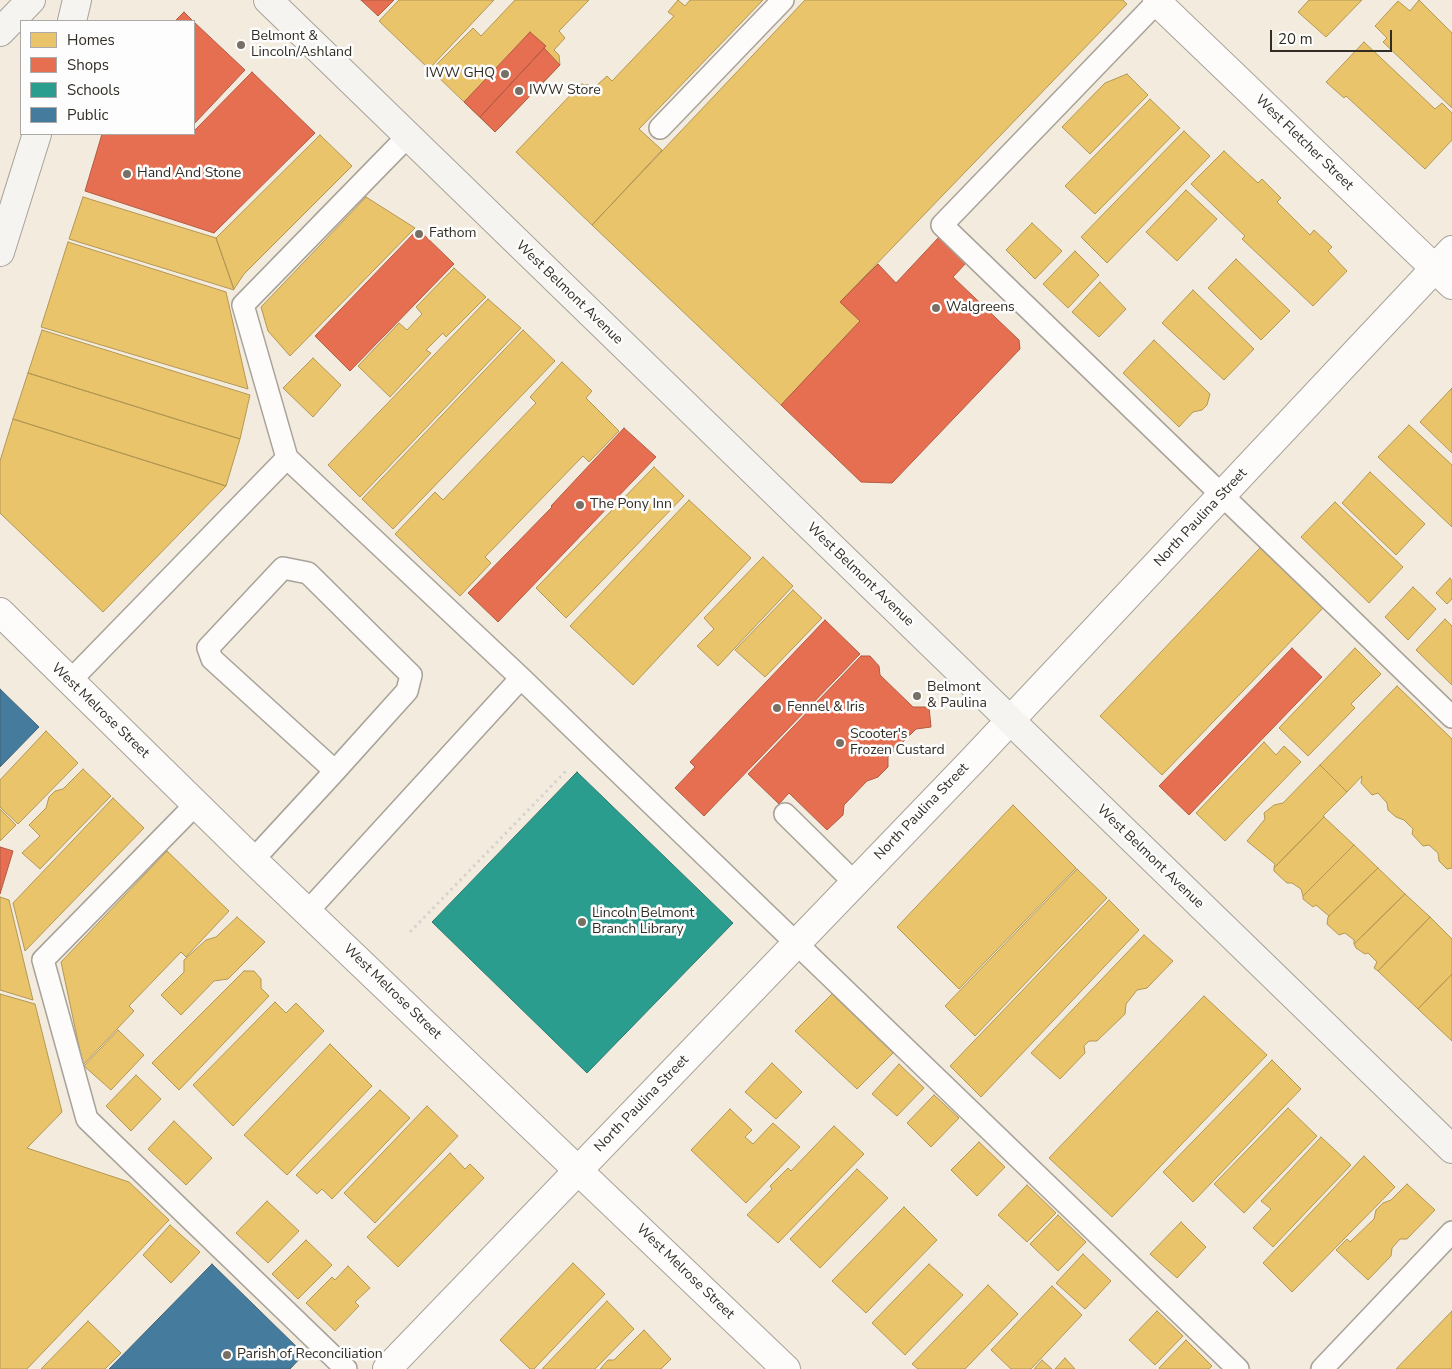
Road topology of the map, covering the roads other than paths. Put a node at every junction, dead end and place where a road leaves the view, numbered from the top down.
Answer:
1 (31, 0) edge
2 (77, 0) edge
3 (268, 0) edge
4 (782, 0) edge
5 (1158, 1) edge
6 (72, 20) edge
7 (0, 32) edge
8 (660, 128) dead end
9 (37, 135) edge
10 (408, 136) junction
11 (0, 252) edge
12 (1446, 268) edge
13 (287, 458) junction
14 (1222, 494) junction
15 (0, 612) edge
16 (521, 678) junction
17 (70, 681) junction
18 (1452, 717) edge
19 (1010, 721) junction
20 (335, 771) junction
21 (196, 804) junction
22 (785, 814) dead end
23 (253, 860) junction
24 (854, 882) junction
25 (308, 912) junction
26 (796, 943) junction
27 (1452, 1149) edge
28 (578, 1170) junction
29 (1452, 1232) edge
30 (346, 1369) edge
31 (387, 1369) edge
32 (786, 1369) edge
33 (1238, 1369) edge
34 (1322, 1369) edge

1 - 7 main road
2 - 6 main road
3 - 10 main road, West Belmont Avenue
4 - 8 lane
5 - 12 street, West Fletcher Street
5 - 14 lane
9 - 11 main road
10 - 13 lane
10 - 19 main road, West Belmont Avenue
12 - 14 street, North Paulina Street
13 - 16 lane
13 - 17 lane
14 - 18 lane
14 - 19 street, North Paulina Street
15 - 17 street, West Melrose Street
16 - 25 lane
16 - 26 lane
17 - 21 street, West Melrose Street
19 - 24 street, North Paulina Street
19 - 27 main road, West Belmont Avenue
20 - 20 lane
20 - 23 lane
21 - 23 street, West Melrose Street
21 - 30 lane
22 - 24 lane
23 - 25 street, West Melrose Street
24 - 26 street, North Paulina Street
25 - 28 street, West Melrose Street
26 - 28 street, North Paulina Street
26 - 33 lane
28 - 31 street, North Paulina Street
28 - 32 street, West Melrose Street
29 - 34 lane

